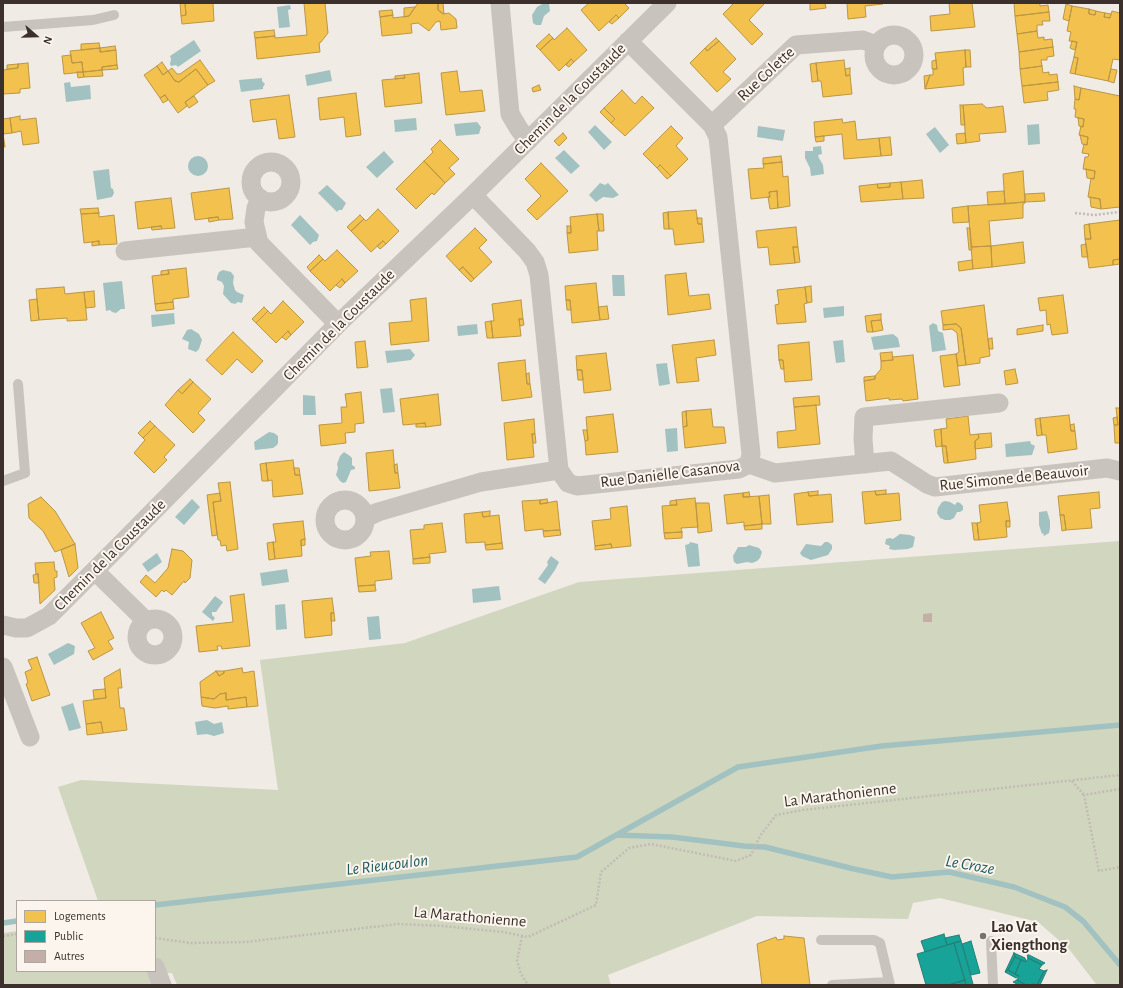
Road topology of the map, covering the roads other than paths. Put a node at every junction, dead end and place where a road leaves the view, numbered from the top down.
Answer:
1 (500, 3) edge
2 (667, 3) edge
3 (114, 15) dead end
4 (3, 27) edge
5 (628, 41) junction
6 (876, 45) dead end
7 (712, 125) junction
8 (528, 141) junction
9 (473, 195) junction
10 (260, 198) dead end
11 (257, 237) junction
12 (125, 251) dead end
13 (338, 324) junction
14 (18, 384) dead end
15 (999, 403) dead end
16 (749, 464) junction
17 (865, 464) junction
18 (559, 470) junction
19 (1120, 472) edge
20 (3, 481) edge
21 (365, 518) dead end
22 (95, 571) junction
23 (144, 622) dead end
24 (3, 625) edge
25 (3, 667) edge
26 (30, 737) dead end
27 (820, 940) dead end
28 (991, 941) dead end
29 (156, 970) edge
30 (889, 984) edge
31 (162, 985) edge
32 (832, 985) edge
33 (993, 985) edge

1 - 8 street
2 - 5 street, Chemin de la Coustaude
3 - 4 lane
5 - 7 street, Rue Danielle Casanova
5 - 8 street, Chemin de la Coustaude
6 - 7 street, Rue Colette
7 - 16 street, Rue Danielle Casanova
8 - 9 street, Chemin de la Coustaude
9 - 13 street, Chemin de la Coustaude
9 - 18 street
10 - 11 street
11 - 12 street
11 - 13 street
13 - 22 street, Chemin de la Coustaude
14 - 20 lane
15 - 17 street
16 - 17 street, Rue Simone de Beauvoir
16 - 18 street, Rue Danielle Casanova
17 - 19 street, Rue Simone de Beauvoir
18 - 21 street
22 - 23 street
22 - 24 street, Chemin de la Coustaude
25 - 26 street
27 - 30 lane
28 - 33 lane
29 - 31 street
30 - 32 lane

